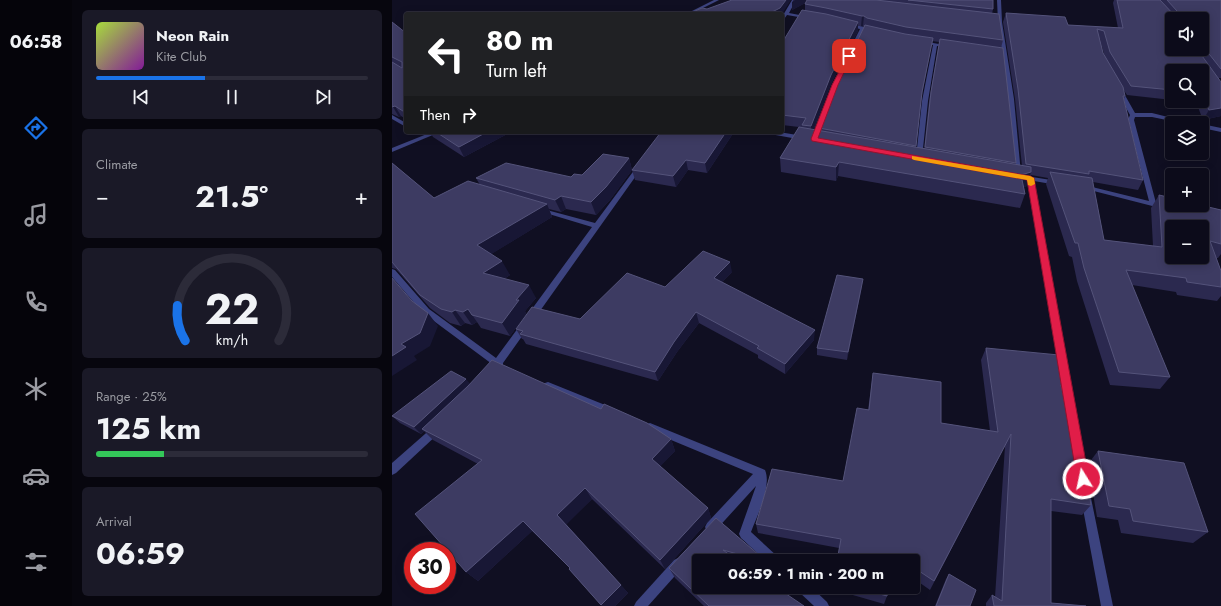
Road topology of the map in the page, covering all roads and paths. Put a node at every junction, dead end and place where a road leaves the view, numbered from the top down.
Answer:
1 (717, 0) edge
2 (794, 0) edge
3 (999, 0) edge
4 (692, 12) edge
5 (787, 14) junction
6 (784, 19) edge
7 (818, 19) edge
8 (992, 21) edge
9 (1000, 22) junction
10 (841, 23) edge
11 (864, 28) junction
12 (882, 34) edge
13 (917, 42) edge
14 (935, 44) junction
15 (951, 46) edge
16 (997, 53) edge
17 (1004, 54) junction
18 (1115, 82) edge
19 (1133, 115) junction
20 (392, 117) edge
21 (1165, 118) edge
22 (404, 124) edge
23 (1209, 127) edge
24 (1221, 130) edge
25 (421, 134) edge
26 (433, 134) edge
27 (782, 134) edge
28 (426, 137) junction
29 (392, 150) edge
30 (912, 157) edge
31 (919, 159) junction
32 (926, 160) edge
33 (643, 162) edge
34 (1030, 178) junction
35 (1065, 184) edge
36 (1079, 186) edge
37 (1153, 204) junction
38 (1165, 207) edge
39 (535, 209) edge
40 (596, 226) junction
41 (392, 272) edge
42 (501, 366) junction
43 (488, 376) edge
44 (541, 382) edge
45 (622, 416) edge
46 (644, 424) edge
47 (441, 425) edge
48 (1081, 469) edge
49 (392, 470) edge
50 (760, 473) junction
51 (1084, 485) edge
52 (703, 536) edge
53 (687, 554) edge
54 (766, 554) edge
55 (810, 594) edge
56 (640, 606) edge
57 (823, 606) edge
58 (1107, 606) edge

1 - 4 street
2 - 5 street
3 - 9 street
5 - 6 street
5 - 7 street
8 - 9 street
9 - 17 street
10 - 11 street
11 - 12 street
11 - 27 street
13 - 14 street
14 - 15 street
14 - 31 street
16 - 17 street
17 - 34 street
18 - 19 street
19 - 21 street
19 - 37 street
20 - 22 street
23 - 24 street
25 - 28 street
26 - 28 street
28 - 29 street
30 - 31 street
31 - 32 street
33 - 40 street
34 - 35 street
34 - 48 street
36 - 37 street
37 - 38 street
39 - 40 street
40 - 42 street
41 - 42 street
42 - 43 street
44 - 45 street
46 - 50 street
47 - 49 street
50 - 52 street
50 - 54 street
51 - 58 street
53 - 56 street
55 - 57 street

